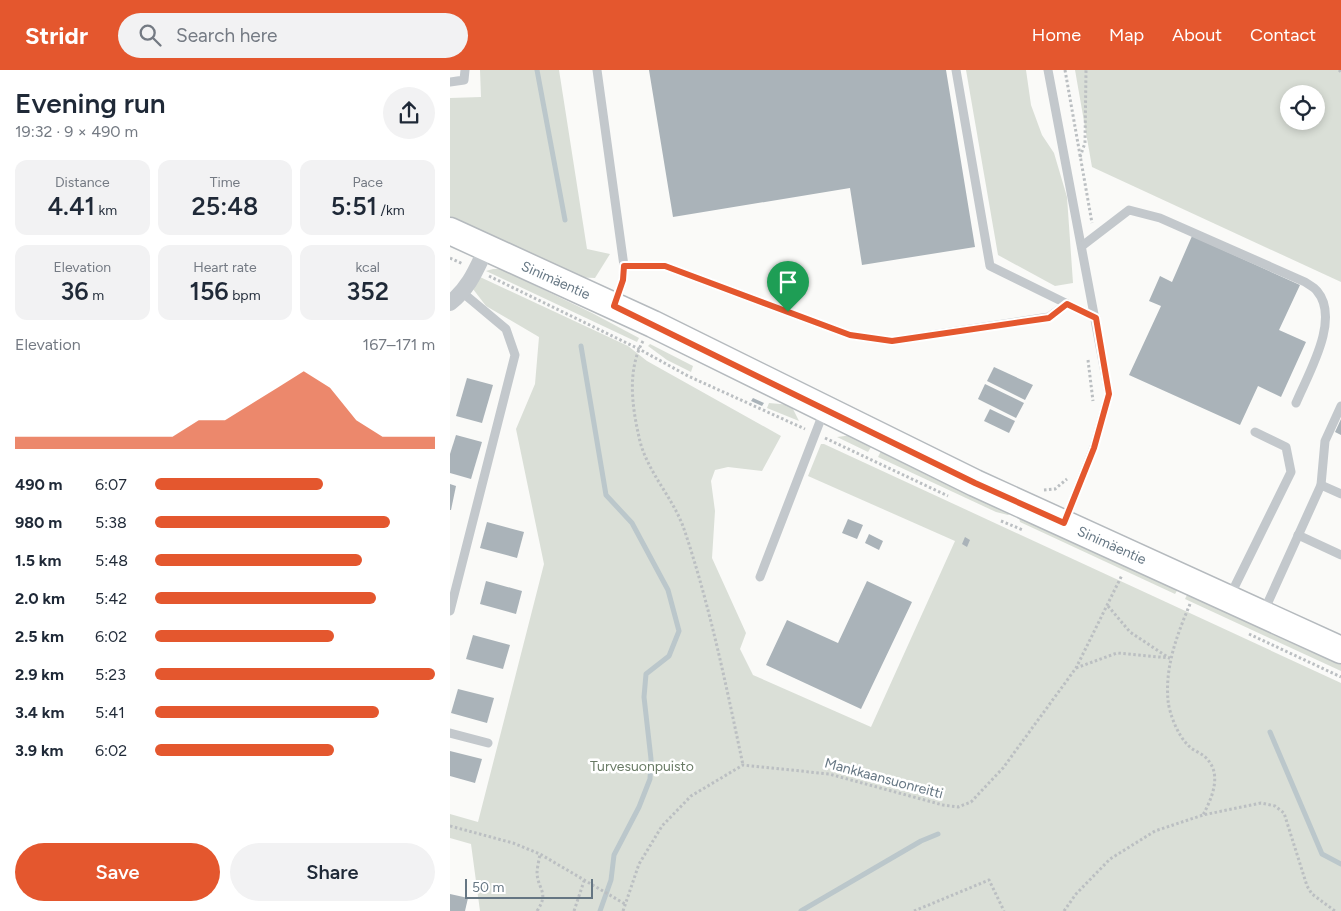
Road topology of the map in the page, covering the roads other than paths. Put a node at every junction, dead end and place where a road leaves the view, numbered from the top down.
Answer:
1 (465, 70) edge
2 (597, 70) edge
3 (956, 70) edge
4 (1048, 70) edge
5 (450, 82) edge
6 (450, 231) edge
7 (1082, 246) junction
8 (486, 249) junction
9 (624, 266) junction
10 (463, 292) junction
11 (450, 303) edge
12 (1067, 304) junction
13 (614, 306) junction
14 (1096, 318) junction
15 (1296, 403) dead end
16 (1341, 406) edge
17 (825, 409) junction
18 (1255, 432) dead end
19 (1321, 485) junction
20 (1341, 494) edge
21 (1064, 523) junction
22 (1298, 535) junction
23 (1341, 555) edge
24 (760, 577) dead end
25 (1228, 598) junction
26 (450, 612) edge
27 (1262, 614) junction
28 (1341, 650) edge
29 (450, 733) edge
30 (488, 743) dead end

1 - 5 lane
2 - 9 lane
3 - 12 lane
4 - 7 lane
6 - 8 main road, Sinimäentie
7 - 14 lane
7 - 15 lane
8 - 10 street
8 - 13 main road, Sinimäentie
9 - 12 lane
9 - 13 lane
10 - 11 street
10 - 26 lane
12 - 14 lane
13 - 17 main road, Sinimäentie
14 - 21 lane
16 - 19 lane
17 - 21 main road, Sinimäentie
17 - 24 lane
18 - 25 lane
19 - 20 lane
19 - 22 lane
21 - 25 main road, Sinimäentie
22 - 23 lane
22 - 27 lane
25 - 27 main road, Sinimäentie
27 - 28 main road, Sinimäentie
29 - 30 lane

